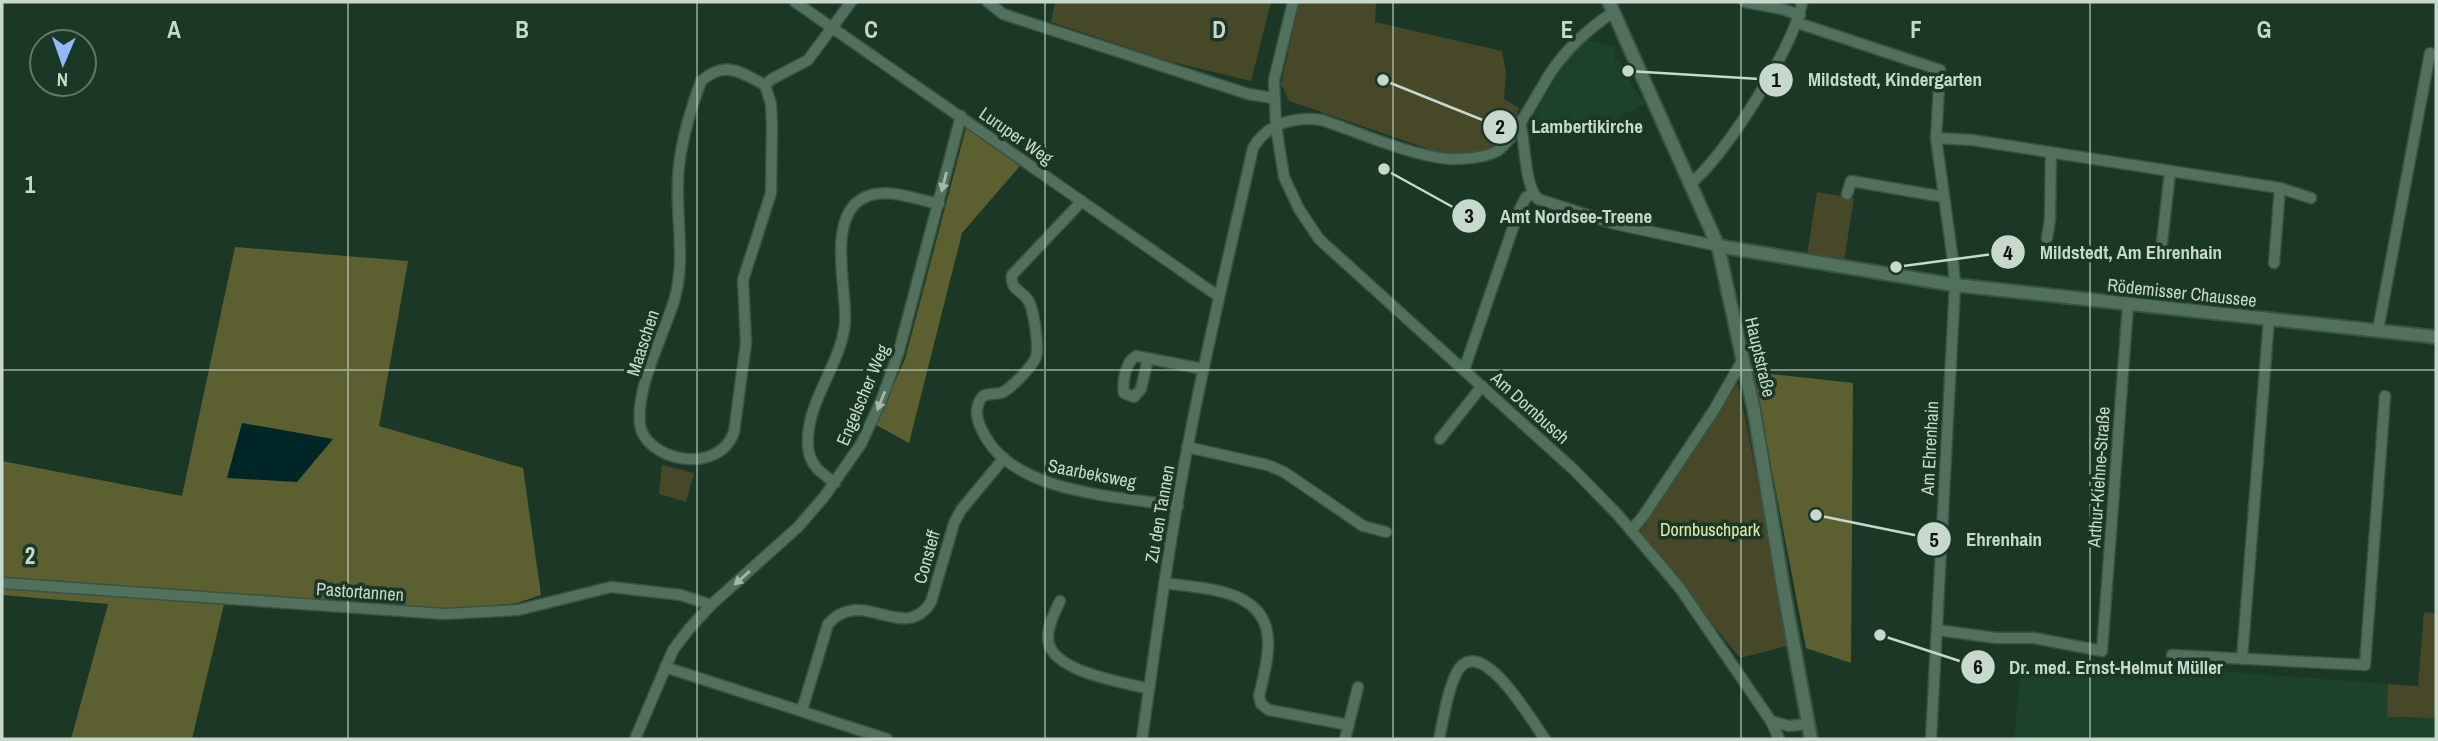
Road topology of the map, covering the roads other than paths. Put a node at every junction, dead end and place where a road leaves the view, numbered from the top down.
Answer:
1 (795, 2) edge
2 (851, 2) edge
3 (988, 2) edge
4 (1293, 2) edge
5 (1745, 2) edge
6 (1802, 2) edge
7 (1611, 7) edge
8 (1799, 19) junction
9 (832, 26) junction
10 (2430, 53) dead end
11 (765, 85) junction
12 (1273, 98) junction
13 (961, 116) junction
14 (1520, 123) junction
15 (1276, 126) junction
16 (1936, 138) junction
17 (2051, 152) junction
18 (2170, 172) junction
19 (1691, 183) junction
20 (2280, 188) junction
21 (1532, 194) junction
22 (1847, 194) dead end
23 (1944, 197) junction
24 (2311, 198) dead end
25 (1082, 201) junction
26 (939, 204) junction
27 (2047, 238) dead end
28 (1718, 246) junction
29 (2161, 251) dead end
30 (2274, 263) dead end
31 (1955, 285) junction
32 (1218, 296) junction
33 (2128, 305) junction
34 (2269, 319) junction
35 (2378, 330) junction
36 (2436, 337) edge
37 (1148, 359) dead end
38 (1742, 361) junction
39 (1203, 369) junction
40 (1464, 370) junction
41 (1482, 386) junction
42 (2385, 396) dead end
43 (1440, 439) dead end
44 (1187, 447) junction
45 (1004, 458) junction
46 (835, 483) junction
47 (1178, 506) junction
48 (1631, 531) junction
49 (1386, 532) dead end
50 (2, 583) edge
51 (1164, 583) junction
52 (1060, 601) dead end
53 (711, 605) junction
54 (1937, 630) junction
55 (2172, 655) dead end
56 (2242, 659) junction
57 (665, 667) junction
58 (1358, 687) dead end
59 (1149, 689) junction
60 (802, 710) junction
61 (1771, 721) junction
62 (1807, 724) junction
63 (1349, 725) junction
64 (635, 739) edge
65 (887, 739) edge
66 (1142, 739) edge
67 (1345, 739) edge
68 (1439, 739) edge
69 (1545, 739) edge
70 (1779, 739) edge
71 (1811, 739) edge
72 (1931, 739) edge

1 - 9 street, Luruper Weg
2 - 9 street
3 - 12 street
4 - 12 street, Am Dornbusch
5 - 8 street
6 - 8 street
7 - 14 street
7 - 19 street, Hauptstraße
8 - 16 street, Am Ehrenhain
8 - 19 street
9 - 11 street
9 - 13 street, Luruper Weg
10 - 35 street
11 - 11 street, Maaschen
12 - 15 street, Am Dornbusch
13 - 25 street, Luruper Weg
13 -> 26 street, Engelscher Weg
14 - 15 street
14 - 21 street
15 - 32 street, Zu den Tannen
15 - 40 street, Am Dornbusch
16 - 17 street
16 - 23 street, Am Ehrenhain
17 - 18 street
17 - 27 street
18 - 20 street
18 - 29 street
19 - 28 street, Hauptstraße
20 - 24 street
20 - 30 street
21 - 28 street
21 - 40 street
22 - 23 street
23 - 31 street, Am Ehrenhain
25 - 32 street, Luruper Weg
25 - 45 street, Saarbeksweg
26 -> 46 street, Engelscher Weg
26 - 46 street
28 - 31 street, Rödemisser Chaussee
28 - 38 street, Hauptstraße
31 - 33 street, Rödemisser Chaussee
31 - 54 street, Am Ehrenhain
32 - 39 street, Zu den Tannen
33 - 34 street, Rödemisser Chaussee
33 - 54 street, Arthur-Kiehne-Straße
34 - 35 street, Rödemisser Chaussee
34 - 56 street
35 - 36 street, Rödemisser Chaussee
37 - 39 street
38 - 48 street
38 - 62 street, Hauptstraße
39 - 44 street, Zu den Tannen
40 - 41 street, Am Dornbusch
41 - 43 street
41 - 48 street, Am Dornbusch
42 - 56 street
44 - 47 street, Zu den Tannen
44 - 49 street
45 - 47 street, Saarbeksweg
45 - 60 street, Consteff
46 -> 53 street, Engelscher Weg
47 - 51 street, Zu den Tannen
48 - 61 street, Am Dornbusch
50 - 53 street, Pastortannen
51 - 59 street, Zu den Tannen
51 - 63 street
52 - 59 street
53 - 57 street, Engelscher Weg
54 - 72 street, Am Ehrenhain
55 - 56 street
57 - 60 street
57 - 64 street, Engelscher Weg
58 - 63 street
59 - 66 street, Zu den Tannen
60 - 65 street
61 - 62 street
61 - 70 street, Am Dornbusch
62 - 71 street, Hauptstraße
63 - 67 street
68 - 69 street

